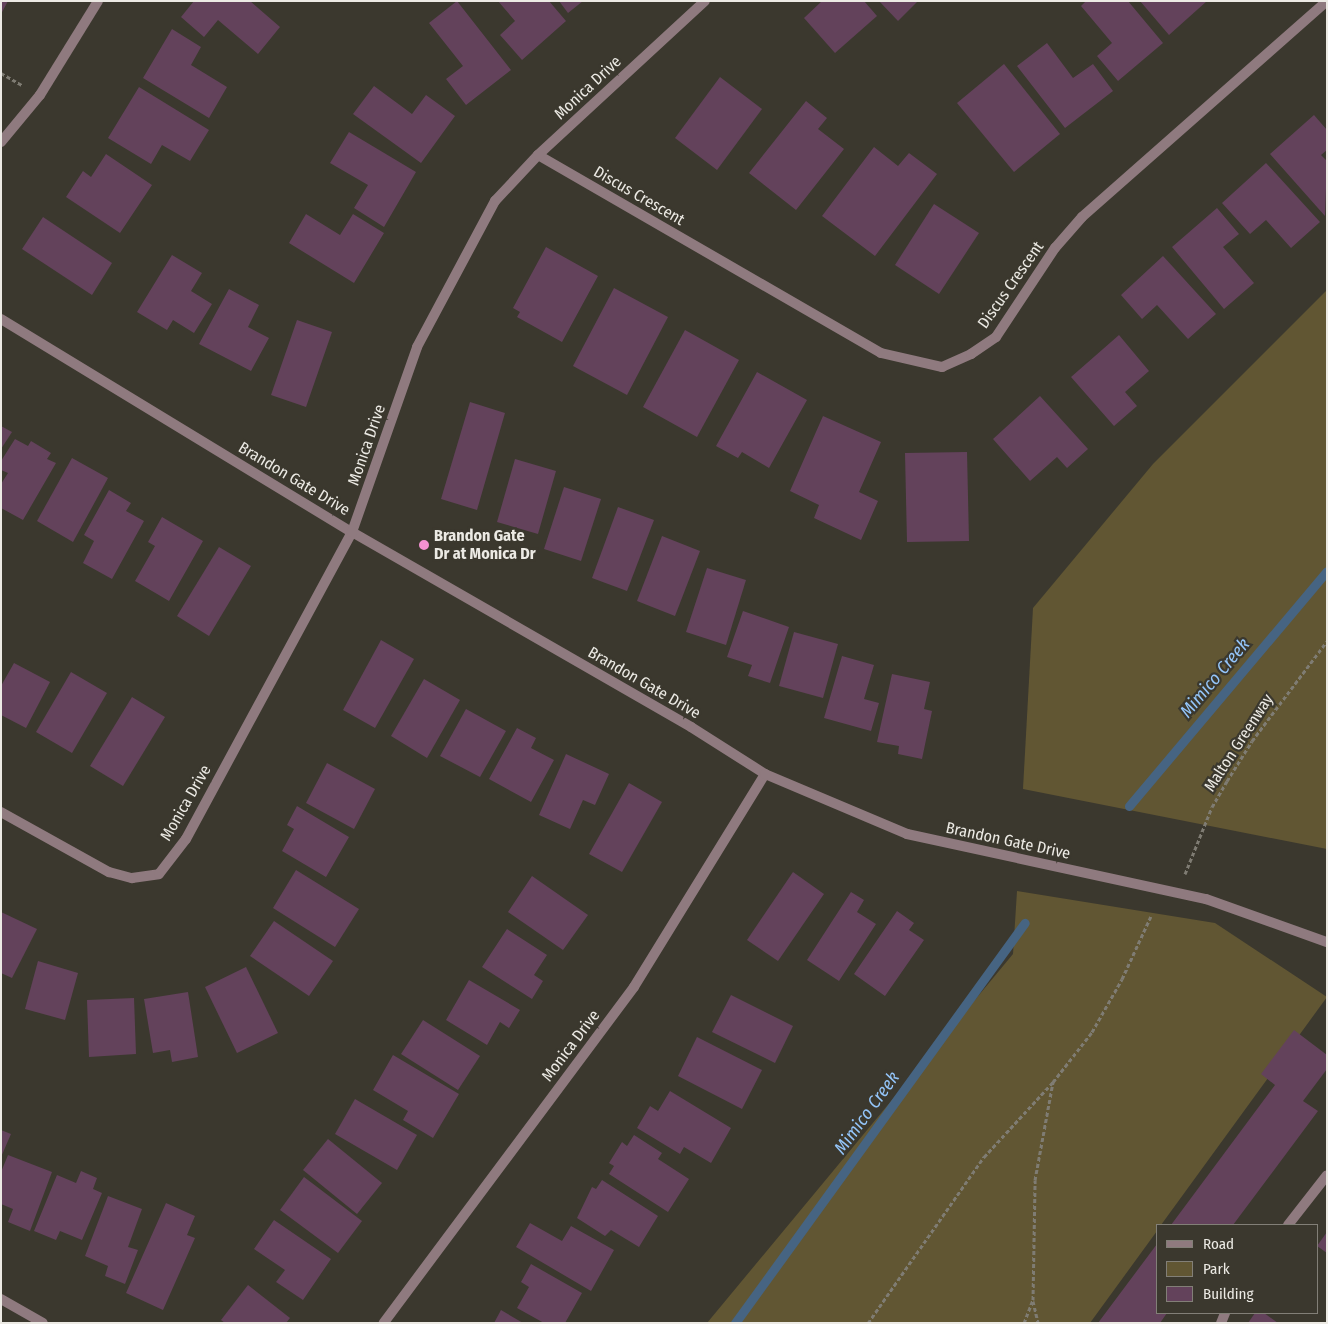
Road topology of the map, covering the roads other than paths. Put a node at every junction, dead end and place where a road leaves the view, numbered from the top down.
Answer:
1 (98, 1) edge
2 (705, 1) edge
3 (1327, 1) edge
4 (1, 142) edge
5 (538, 155) junction
6 (1, 319) edge
7 (352, 532) junction
8 (765, 774) junction
9 (1, 812) edge
10 (1327, 942) edge
11 (1327, 1175) edge
12 (1289, 1224) edge
13 (1, 1299) edge
14 (43, 1323) edge
15 (384, 1323) edge

1 - 4 street
2 - 5 street, Monica Drive
3 - 5 street, Discus Crescent
5 - 7 street, Monica Drive
6 - 7 street, Brandon Gate Drive
7 - 8 street, Brandon Gate Drive
7 - 9 street, Monica Drive
8 - 10 street, Brandon Gate Drive
8 - 15 street, Monica Drive
11 - 12 street
13 - 14 street

